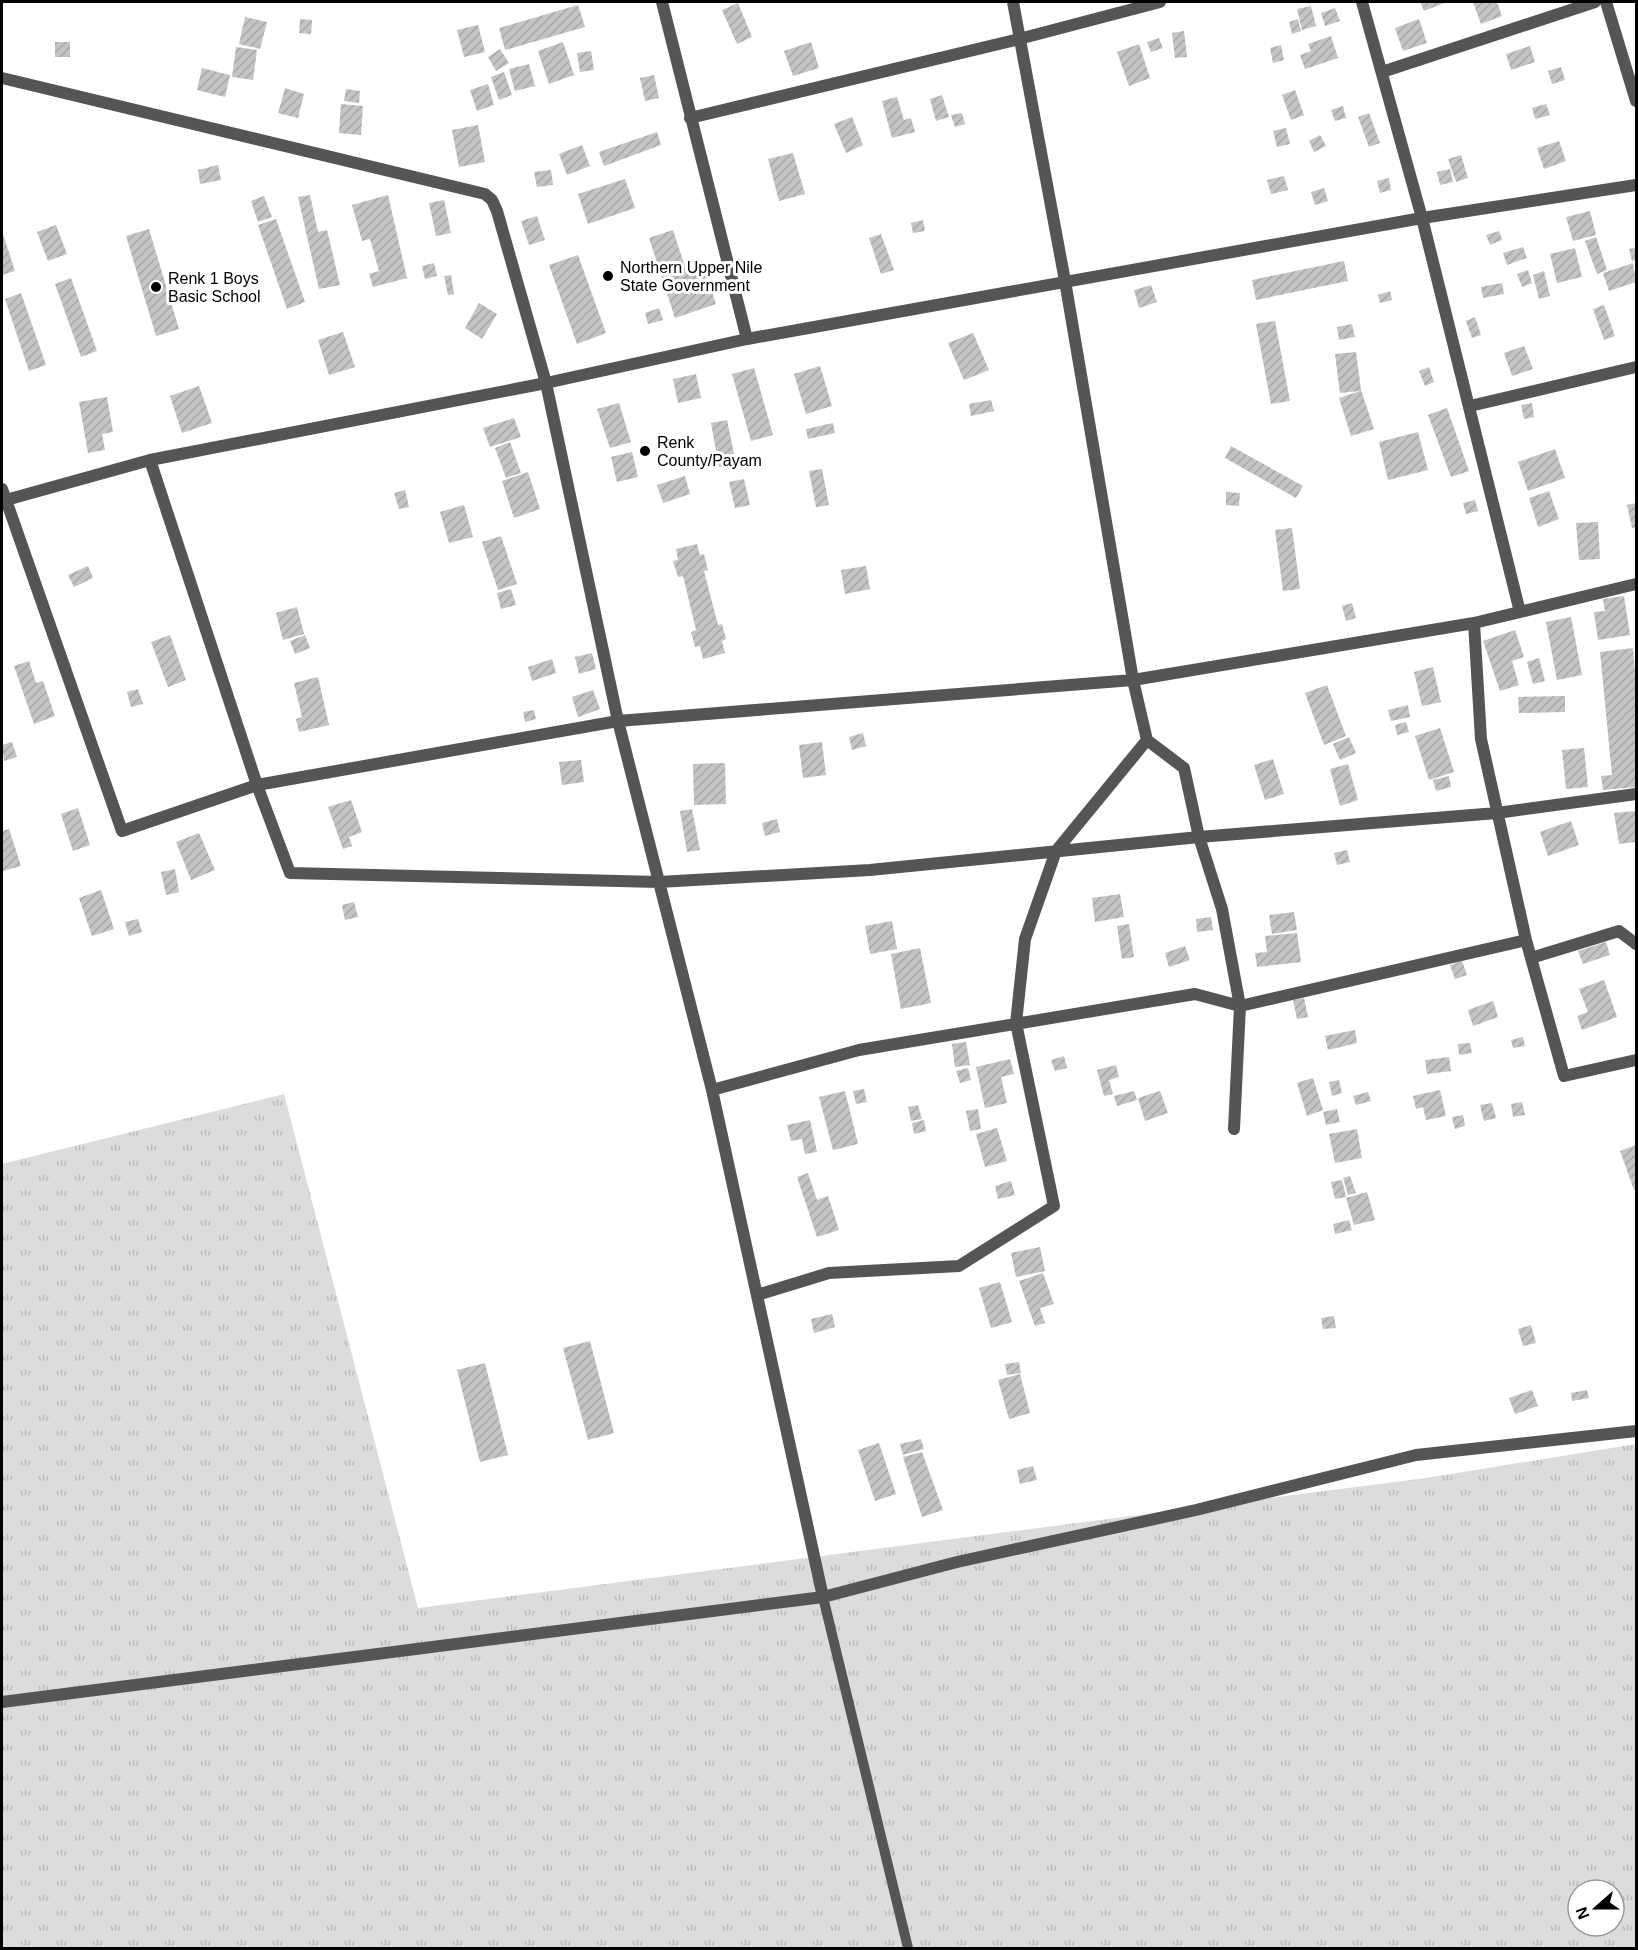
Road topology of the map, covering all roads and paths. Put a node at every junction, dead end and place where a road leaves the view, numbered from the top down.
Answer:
1 (662, 2) edge
2 (1012, 2) edge
3 (1160, 2) edge
4 (1362, 2) edge
5 (1595, 2) edge
6 (1606, 2) edge
7 (1019, 39) junction
8 (1382, 72) junction
9 (2, 78) edge
10 (1636, 101) edge
11 (690, 118) junction
12 (1636, 185) edge
13 (1422, 218) junction
14 (1065, 281) junction
15 (747, 339) junction
16 (1636, 367) edge
17 (546, 383) junction
18 (1470, 406) junction
19 (150, 460) junction
20 (3, 497) edge
21 (1636, 584) edge
22 (1521, 612) junction
23 (1474, 624) junction
24 (1133, 680) junction
25 (618, 722) junction
26 (1147, 740) junction
27 (257, 785) junction
28 (1636, 794) edge
29 (1497, 813) junction
30 (1199, 837) junction
31 (1056, 851) junction
32 (659, 882) junction
33 (1526, 940) junction
34 (1636, 944) edge
35 (1531, 958) junction
36 (1240, 1006) junction
37 (1016, 1023) junction
38 (1636, 1060) edge
39 (712, 1090) junction
40 (1234, 1129) dead end
41 (757, 1295) junction
42 (1636, 1431) edge
43 (823, 1598) junction
44 (2, 1701) edge
45 (908, 1948) edge

1 - 11 street
2 - 7 street
3 - 7 street
4 - 8 street
5 - 8 street
6 - 10 street
7 - 11 street
7 - 14 street
8 - 13 street
9 - 17 street
11 - 15 street
12 - 13 street
13 - 14 street
13 - 18 street
14 - 15 street
14 - 24 street
15 - 17 street
16 - 18 street
17 - 19 street
17 - 25 street
18 - 22 street
19 - 20 street
19 - 27 street
20 - 27 street
21 - 22 street
22 - 23 street
23 - 24 street
23 - 29 street
24 - 25 street
24 - 26 street
25 - 27 street
25 - 32 street
26 - 30 street
26 - 31 street
27 - 32 street
28 - 29 street
29 - 30 street
29 - 33 street
30 - 31 street
30 - 36 street
31 - 32 street
31 - 37 street
32 - 39 street
33 - 35 street
33 - 36 street
34 - 35 street
35 - 38 street
36 - 37 street
36 - 40 street
37 - 39 street
37 - 41 street
39 - 41 street
41 - 43 street
42 - 43 street
43 - 44 street
43 - 45 lane

